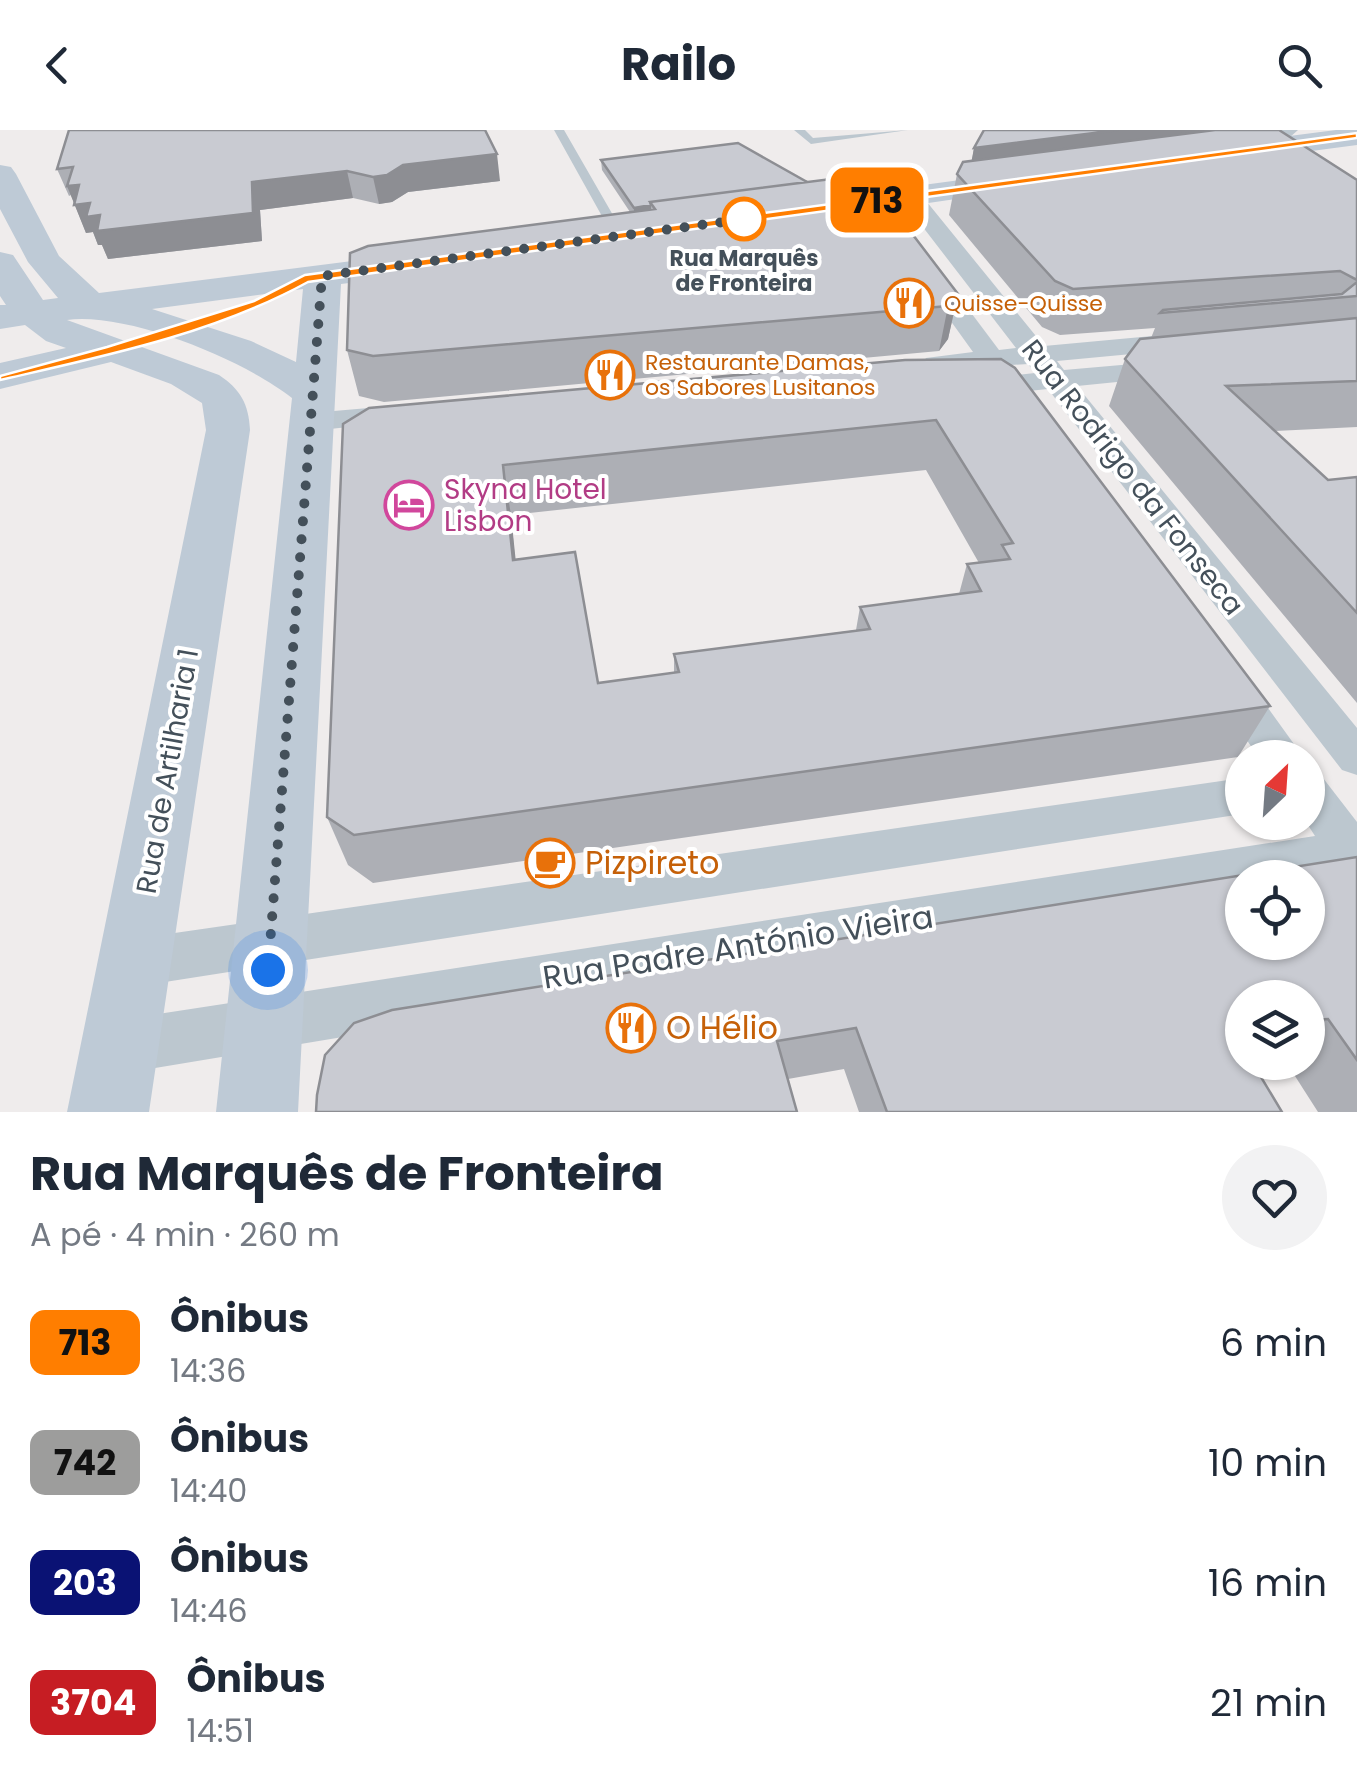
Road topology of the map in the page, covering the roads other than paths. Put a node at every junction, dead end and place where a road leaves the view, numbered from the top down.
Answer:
1 (559, 130) edge
2 (799, 130) edge
3 (903, 130) edge
4 (1349, 137) edge
5 (1284, 141) edge
6 (1208, 156) edge
7 (0, 174) edge
8 (1049, 177) edge
9 (1357, 193) edge
10 (910, 196) junction
11 (770, 215) edge
12 (892, 223) junction
13 (658, 230) edge
14 (619, 236) junction
15 (581, 241) edge
16 (446, 259) edge
17 (0, 263) edge
18 (314, 278) junction
19 (89, 303) junction
20 (26, 318) edge
21 (176, 330) junction
22 (1219, 338) edge
23 (0, 344) edge
24 (111, 351) junction
25 (1200, 366) edge
26 (906, 367) edge
27 (1046, 367) junction
28 (0, 376) edge
29 (1010, 384) junction
30 (0, 390) edge
31 (924, 393) edge
32 (430, 411) edge
33 (228, 430) junction
34 (326, 433) junction
35 (410, 442) edge
36 (1212, 660) edge
37 (1270, 740) edge
38 (1357, 758) edge
39 (1357, 778) edge
40 (1325, 785) edge
41 (1225, 799) edge
42 (1325, 811) edge
43 (1355, 852) edge
44 (270, 943) junction
45 (134, 963) junction
46 (264, 1023) junction
47 (119, 1046) junction
48 (108, 1112) edge
49 (257, 1112) edge

1 - 14 lane
2 - 3 lane
4 - 5 main road
4 - 9 main road
5 - 6 main road
5 - 9 street
7 - 19 main road
8 - 10 main road
10 - 12 main road
10 - 27 street, Rua Rodrigo da Fonseca
11 - 12 main road
12 - 29 street, Rua Rodrigo da Fonseca
13 - 14 main road
14 - 15 main road
16 - 18 main road
17 - 20 main road
18 - 19 main road
18 - 21 main road
18 - 34 main road
19 - 20 main road
19 - 21 main road
20 - 23 main road
20 - 24 main road
21 - 24 main road
21 - 34 main road
22 - 27 street
24 - 28 main road
24 - 33 main road
25 - 27 street
26 - 29 street
27 - 29 street
27 - 38 street, Rua Rodrigo da Fonseca
29 - 31 street
30 - 33 main road
32 - 34 street
33 - 34 main road
33 - 45 main road, Rua de Artilharia 1
34 - 35 street
34 - 44 main road
36 - 37 street, Rua Rodrigo da Fonseca
39 - 40 street
41 - 44 street
42 - 43 street
43 - 46 street, Rua Padre António Vieira
44 - 45 street
44 - 46 main road
45 - 47 main road, Rua de Artilharia 1
46 - 47 street, Rua Padre António Vieira
46 - 49 main road
47 - 48 main road, Rua de Artilharia 1

